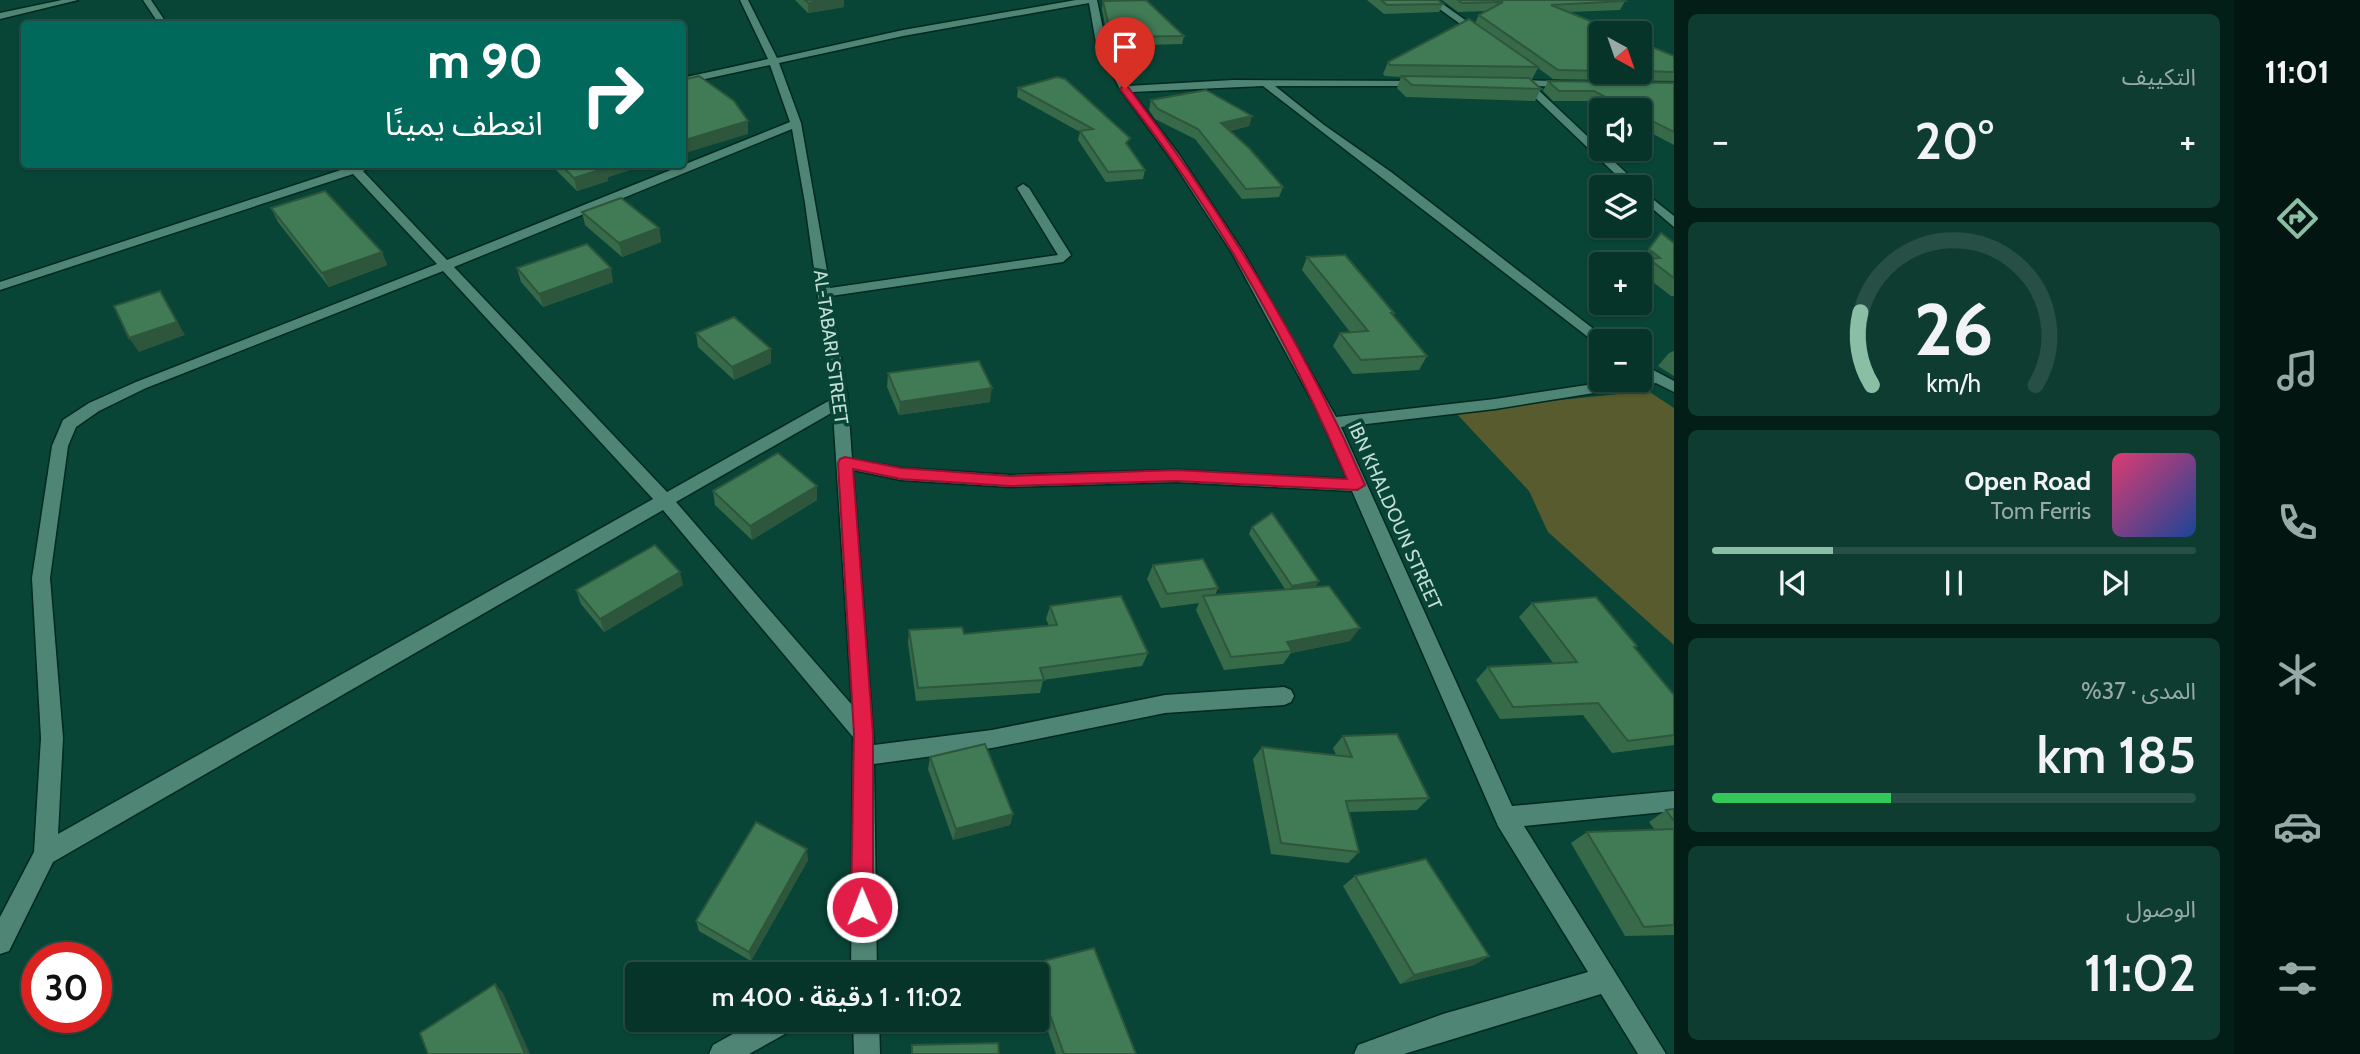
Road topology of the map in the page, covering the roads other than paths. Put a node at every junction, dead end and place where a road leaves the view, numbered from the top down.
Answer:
1 (74, 0) edge
2 (147, 0) edge
3 (744, 0) edge
4 (1092, 0) edge
5 (1432, 0) edge
6 (0, 16) edge
7 (161, 21) edge
8 (1485, 38) edge
9 (774, 61) junction
10 (1538, 76) edge
11 (686, 80) edge
12 (1265, 83) junction
13 (1431, 83) edge
14 (1499, 83) edge
15 (1525, 83) junction
16 (1548, 83) junction
17 (1584, 85) edge
18 (1125, 89) junction
19 (796, 123) junction
20 (358, 168) edge
21 (355, 169) junction
22 (1622, 175) edge
23 (1023, 188) dead end
24 (1652, 203) edge
25 (1674, 223) edge
26 (444, 264) junction
27 (0, 286) edge
28 (823, 293) junction
29 (1589, 331) edge
30 (1652, 375) edge
31 (1657, 378) junction
32 (1674, 387) edge
33 (841, 401) junction
34 (1331, 423) junction
35 (845, 463) junction
36 (1357, 485) junction
37 (666, 502) junction
38 (1284, 696) dead end
39 (864, 734) junction
40 (864, 756) junction
41 (1674, 801) edge
42 (1506, 818) junction
43 (45, 853) junction
44 (0, 942) edge
45 (864, 962) edge
46 (1605, 980) junction
47 (763, 1032) edge
48 (866, 1032) edge
49 (722, 1054) edge
50 (867, 1054) edge
51 (1367, 1054) edge
52 (1653, 1054) edge

1 - 6 street
2 - 7 street
3 - 9 street, AL-TABARI STREET
4 - 9 street
4 - 18 street, IBN KHALDOUN STREET
5 - 8 street
9 - 11 street
9 - 19 street, AL-TABARI STREET
10 - 16 street
12 - 13 street
12 - 18 street
12 - 29 street
14 - 15 street
15 - 16 street
15 - 22 street
16 - 17 street
18 - 34 street, IBN KHALDOUN STREET
19 - 26 street
19 - 28 street, AL-TABARI STREET
20 - 21 street
21 - 26 street
21 - 27 street
23 - 28 street
24 - 25 street
26 - 37 street
26 - 43 street
28 - 33 street, AL-TABARI STREET
30 - 31 street
31 - 32 street
31 - 34 street
33 - 35 street, AL-TABARI STREET
33 - 37 street
34 - 36 street, IBN KHALDOUN STREET
35 - 36 street
35 - 39 street, AL-TABARI STREET
36 - 42 street, IBN KHALDOUN STREET
37 - 39 street
37 - 43 street
38 - 40 street
39 - 40 street, AL-TABARI STREET
40 - 45 street, AL-TABARI STREET
41 - 42 street
42 - 46 street, IBN KHALDOUN STREET
43 - 44 street
46 - 51 street
46 - 52 street, IBN KHALDOUN STREET
47 - 49 street
48 - 50 street

